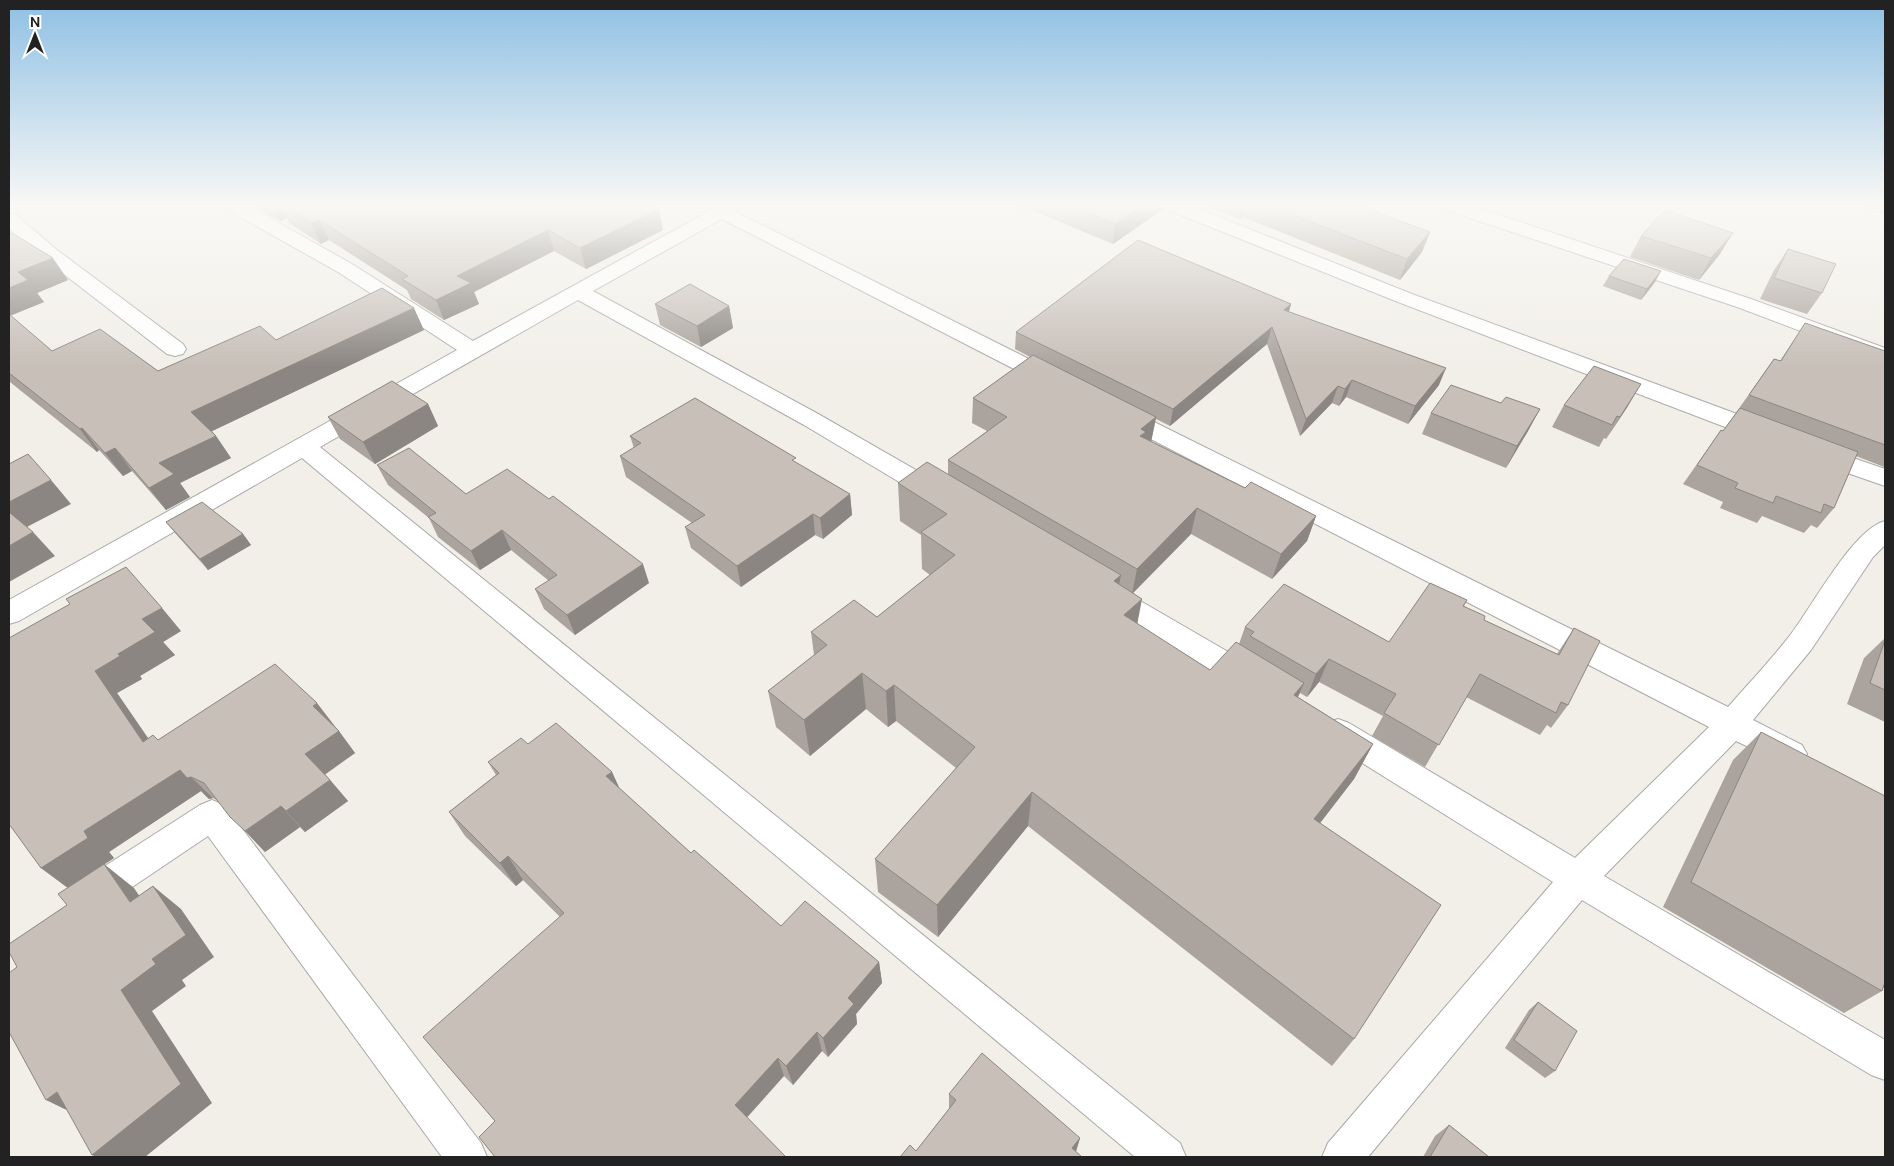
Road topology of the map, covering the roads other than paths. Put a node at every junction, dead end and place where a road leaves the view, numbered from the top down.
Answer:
1 (56, 258) edge
2 (328, 258) edge
3 (637, 258) edge
4 (824, 258) edge
5 (1306, 258) edge
6 (1612, 258) edge
7 (578, 291) junction
8 (175, 349) dead end
9 (473, 351) junction
10 (1885, 356) edge
11 (1076, 392) edge
12 (1103, 405) edge
13 (303, 446) junction
14 (1885, 478) edge
15 (966, 511) edge
16 (1885, 530) edge
17 (1086, 582) edge
18 (9, 613) edge
19 (1274, 694) edge
20 (1317, 720) edge
21 (1732, 724) junction
22 (1808, 763) edge
23 (1578, 879) junction
24 (66, 912) edge
25 (1885, 1061) edge
26 (467, 1157) edge
27 (1166, 1157) edge
28 (1342, 1157) edge

1 - 8 street
2 - 9 street
3 - 7 street
4 - 11 street
5 - 14 street
6 - 10 street
7 - 9 street
7 - 15 street
9 - 13 street
12 - 21 street
13 - 18 street
13 - 27 street
16 - 21 street
17 - 19 street
20 - 23 street
21 - 22 street
21 - 23 street
23 - 25 street
23 - 28 street
24 - 26 street

